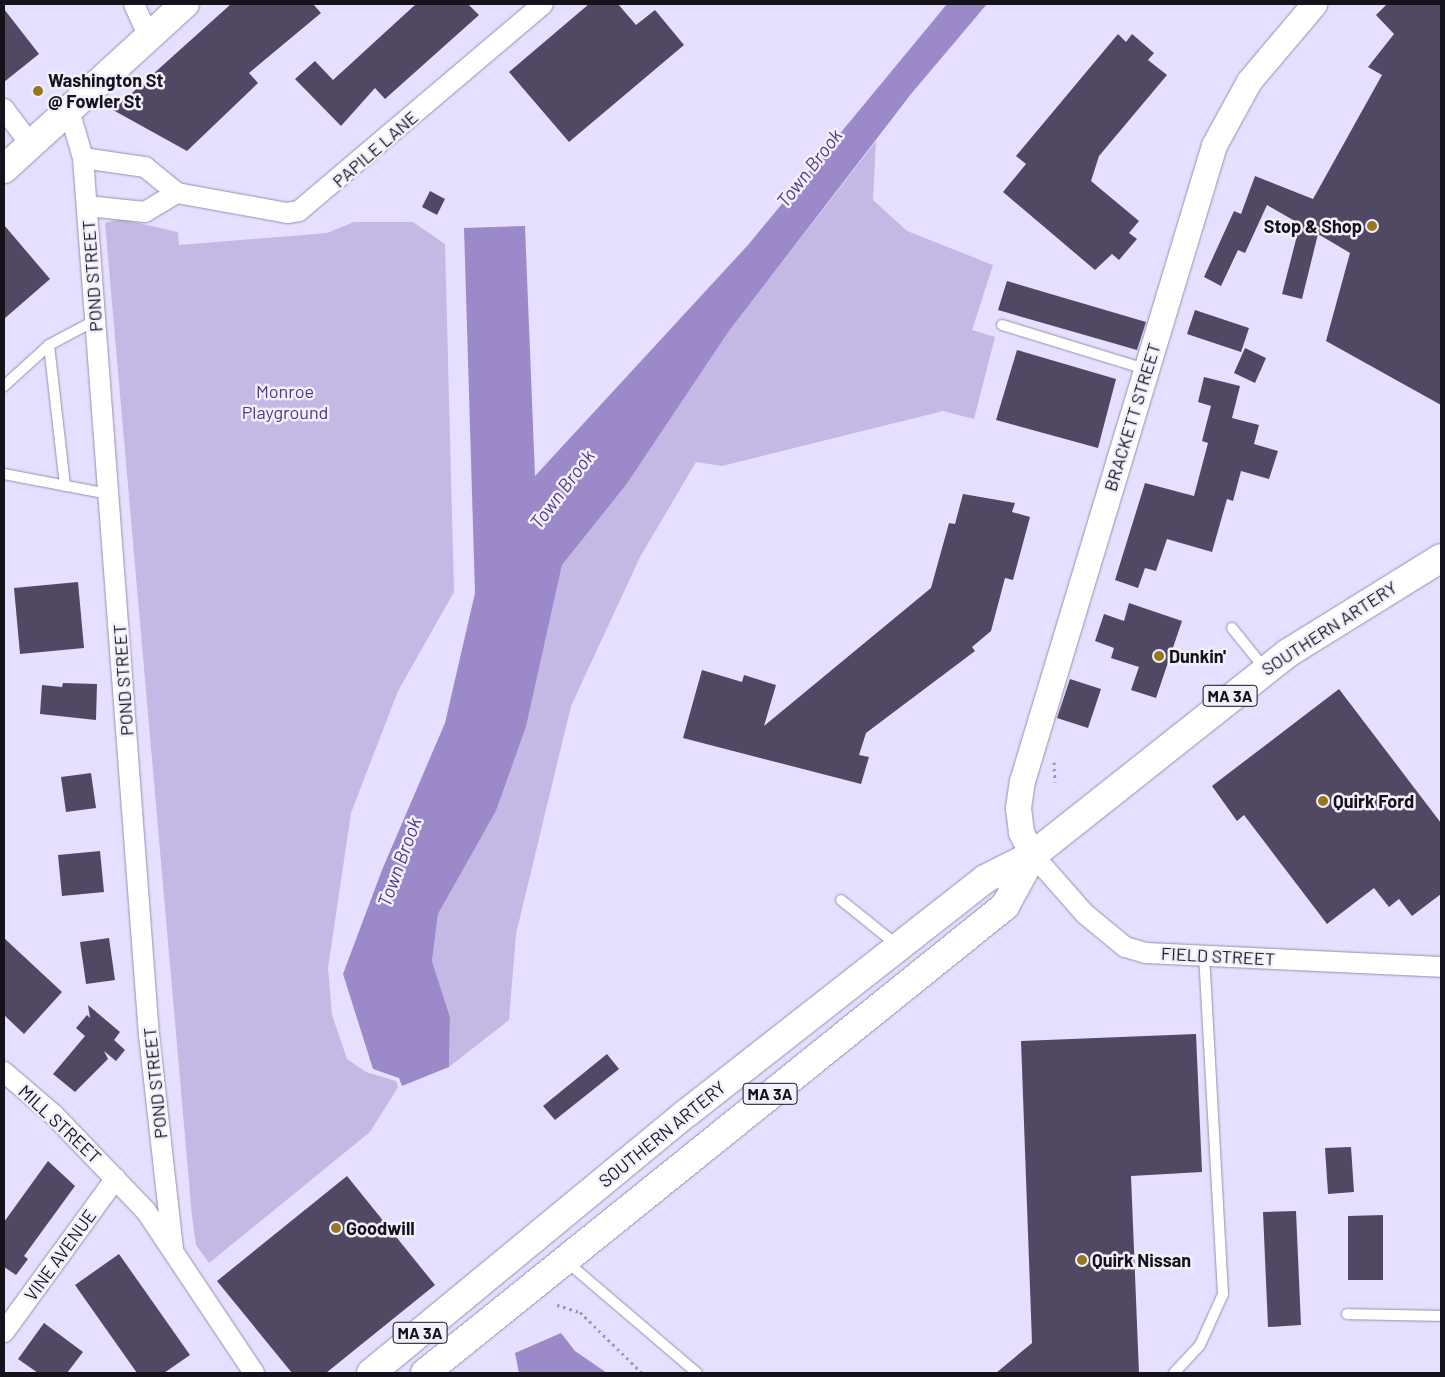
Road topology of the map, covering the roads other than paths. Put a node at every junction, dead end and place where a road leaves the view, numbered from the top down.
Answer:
1 (134, 4) edge
2 (186, 4) edge
3 (543, 4) edge
4 (1314, 4) edge
5 (149, 38) junction
6 (4, 109) edge
7 (69, 110) junction
8 (31, 145) junction
9 (83, 158) junction
10 (4, 169) edge
11 (177, 193) junction
12 (87, 206) junction
13 (96, 320) junction
14 (1002, 325) dead end
15 (49, 345) junction
16 (1146, 369) junction
17 (4, 386) edge
18 (4, 474) edge
19 (65, 486) junction
20 (109, 494) junction
21 (1441, 558) edge
22 (1232, 628) dead end
23 (1265, 670) junction
24 (1033, 855) junction
25 (841, 900) dead end
26 (898, 946) junction
27 (1204, 955) junction
28 (1441, 967) edge
29 (4, 1072) edge
30 (116, 1178) junction
31 (173, 1250) junction
32 (567, 1262) junction
33 (1347, 1314) dead end
34 (1441, 1316) edge
35 (4, 1332) edge
36 (254, 1373) edge
37 (371, 1373) edge
38 (426, 1373) edge
39 (697, 1373) edge
40 (1174, 1373) edge

1 - 5 street
2 - 5 main road
3 - 11 street, PAPILE LANE
4 - 16 street, BRACKETT STREET
5 - 7 main road
6 - 8 street
7 - 8 main road
7 - 9 street, POND STREET
8 - 10 main road
9 - 11 street, PAPILE LANE
9 - 12 street, POND STREET
11 - 12 street
12 - 13 street, POND STREET
13 - 15 lane
13 - 20 street, POND STREET
14 - 16 lane
15 - 17 lane
15 - 19 lane
16 - 24 street, BRACKETT STREET
18 - 19 lane
19 - 20 lane
20 - 31 street, POND STREET
21 - 23 main road, SOUTHERN ARTERY / MA 3A
22 - 23 lane
23 - 24 main road, SOUTHERN ARTERY / MA 3A
24 - 26 main road, SOUTHERN ARTERY / MA 3A
24 - 27 street, FIELD STREET
24 - 32 main road, SOUTHERN ARTERY / MA 3A
25 - 26 lane
26 - 37 main road, SOUTHERN ARTERY / MA 3A
27 - 28 street, FIELD STREET
27 - 40 lane
29 - 30 street, MILL STREET
30 - 31 street, POND STREET
30 - 35 street, VINE AVENUE
31 - 36 street, POND STREET
32 - 38 main road, SOUTHERN ARTERY / MA 3A
32 - 39 lane
33 - 34 lane

